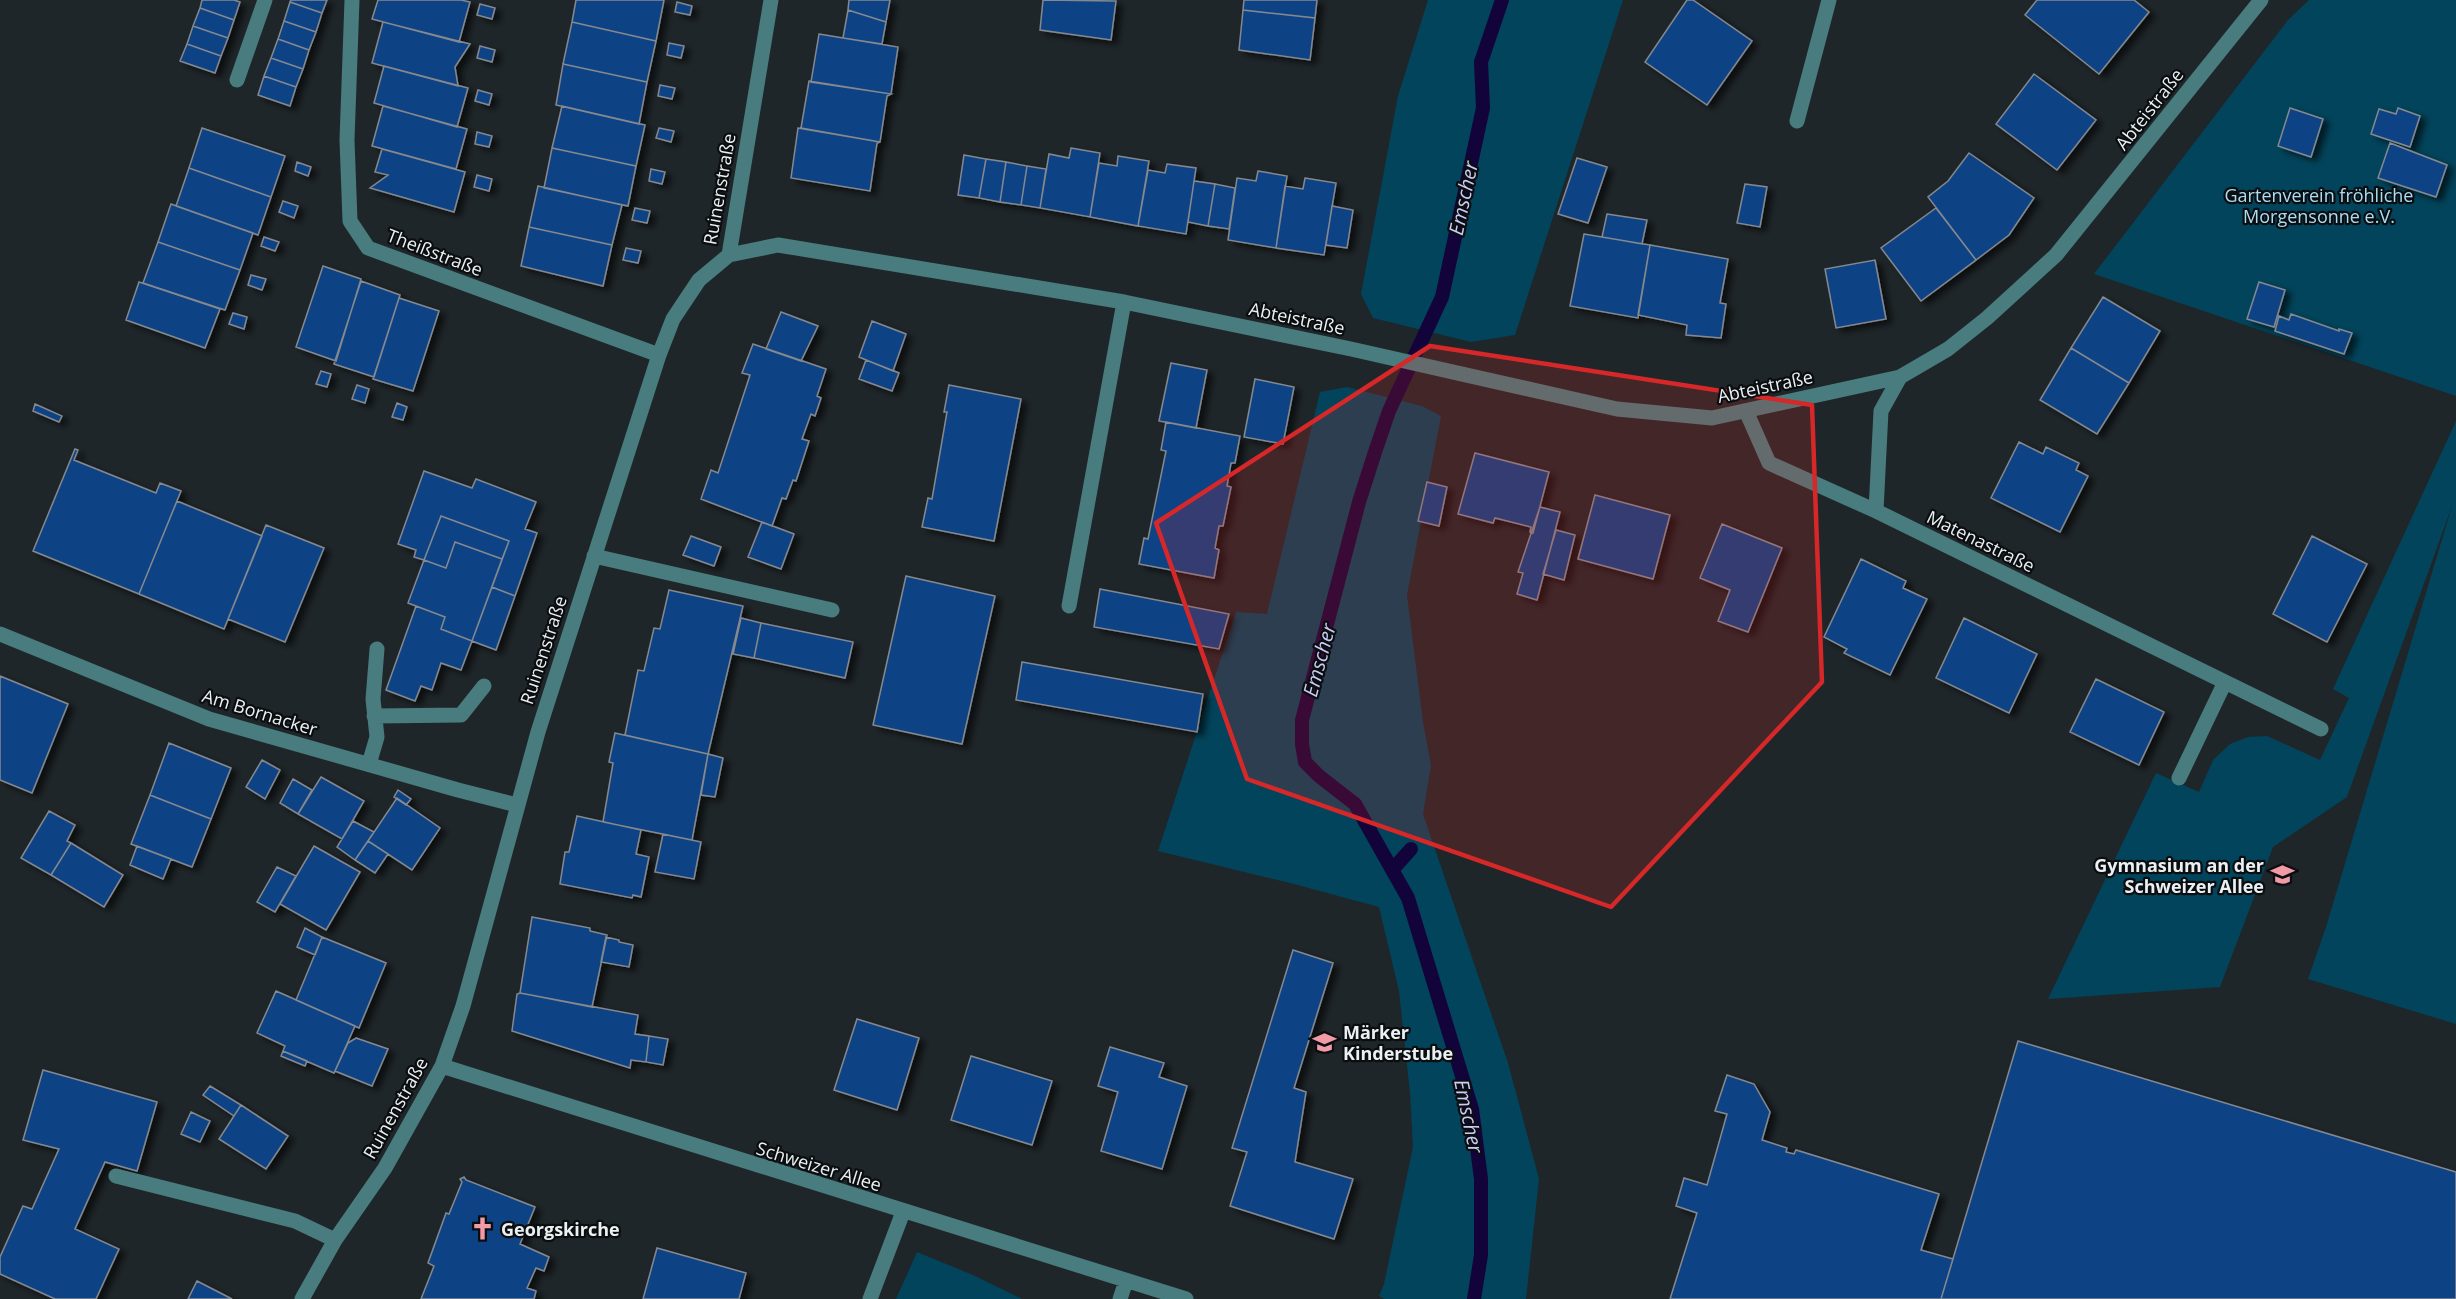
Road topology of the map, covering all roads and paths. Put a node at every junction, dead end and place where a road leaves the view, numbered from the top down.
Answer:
1 (265, 0) edge
2 (352, 0) edge
3 (771, 0) edge
4 (1829, 0) edge
5 (2260, 0) edge
6 (237, 80) dead end
7 (1797, 121) dead end
8 (729, 255) junction
9 (1124, 302) junction
10 (659, 355) junction
11 (1900, 377) junction
12 (1746, 411) junction
13 (1876, 511) junction
14 (594, 556) junction
15 (1069, 606) dead end
16 (832, 610) dead end
17 (0, 634) edge
18 (377, 649) dead end
19 (2225, 682) junction
20 (483, 686) dead end
21 (374, 717) junction
22 (2321, 729) dead end
23 (369, 764) junction
24 (2179, 778) dead end
25 (517, 805) junction
26 (442, 1066) junction
27 (116, 1176) dead end
28 (903, 1212) junction
29 (335, 1240) junction
30 (1126, 1281) junction
31 (302, 1299) edge
32 (870, 1299) edge
33 (1120, 1299) edge
34 (1186, 1299) edge

1 - 6 street
2 - 10 street, Theißstraße
3 - 8 street, Ruinenstraße
4 - 7 street
5 - 11 street, Abteistraße
8 - 9 street, Abteistraße
8 - 10 street, Ruinenstraße
9 - 12 street, Abteistraße
9 - 15 street
10 - 14 street, Ruinenstraße
11 - 12 street, Abteistraße
11 - 13 street
12 - 13 street, Matenastraße
13 - 19 street, Matenastraße
14 - 16 street
14 - 25 street, Ruinenstraße
17 - 23 street, Am Bornacker
18 - 21 street
19 - 22 street, Matenastraße
19 - 24 street
20 - 21 street
21 - 23 street
23 - 25 street, Am Bornacker
25 - 26 street, Ruinenstraße
26 - 28 street, Schweizer Allee
26 - 29 street, Ruinenstraße
27 - 29 street
28 - 30 street, Schweizer Allee
28 - 32 street
29 - 31 street, Ruinenstraße
30 - 33 street
30 - 34 street, Schweizer Allee

